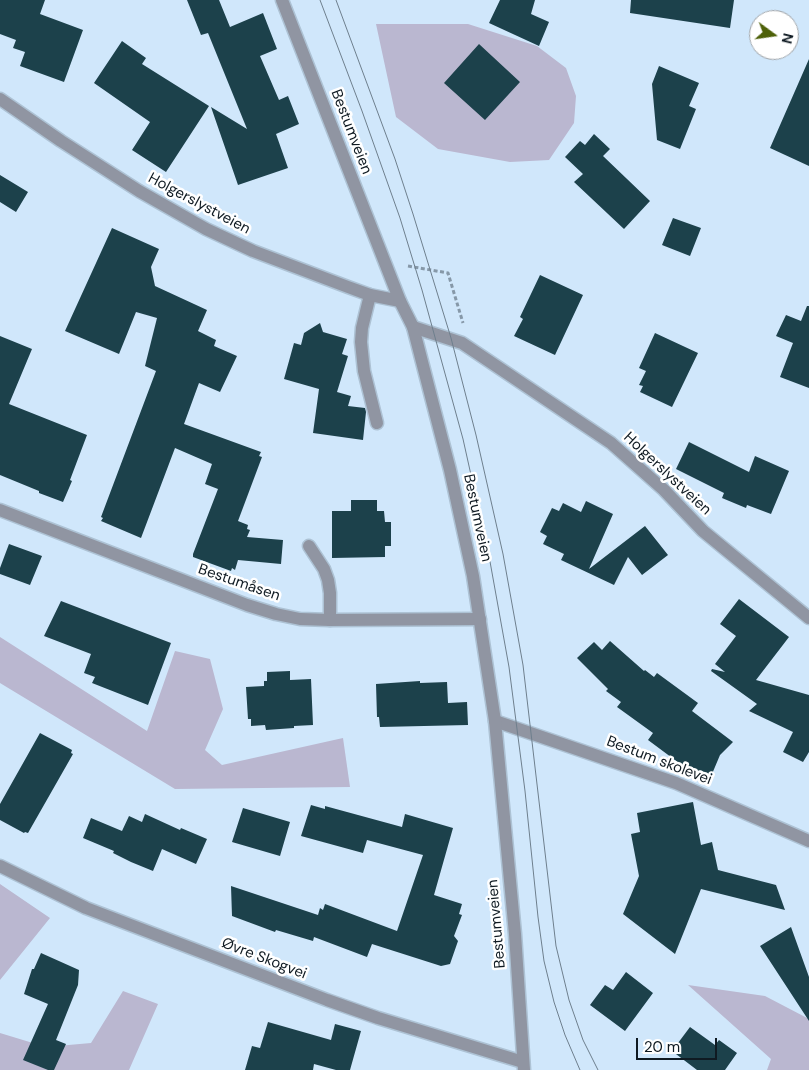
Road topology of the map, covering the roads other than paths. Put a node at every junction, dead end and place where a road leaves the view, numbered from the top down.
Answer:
1 (282, 0) edge
2 (0, 99) edge
3 (370, 295) junction
4 (400, 301) junction
5 (413, 327) junction
6 (377, 423) dead end
7 (0, 510) edge
8 (310, 546) dead end
9 (809, 618) edge
10 (480, 619) junction
11 (330, 620) junction
12 (495, 721) junction
13 (809, 841) edge
14 (0, 866) edge
15 (524, 1066) edge

1 - 4 street, Bestumveien
2 - 3 street, Holgerslystveien
3 - 4 street, Holgerslystveien
3 - 6 street
4 - 5 street, Bestumveien
5 - 9 street, Holgerslystveien
5 - 10 street, Bestumveien
7 - 11 street, Bestumåsen
8 - 11 street
10 - 11 street, Bestumåsen
10 - 12 street, Bestumveien
12 - 13 street, Bestum skolevei
12 - 15 street, Bestumveien
14 - 15 street, Øvre Skogvei

